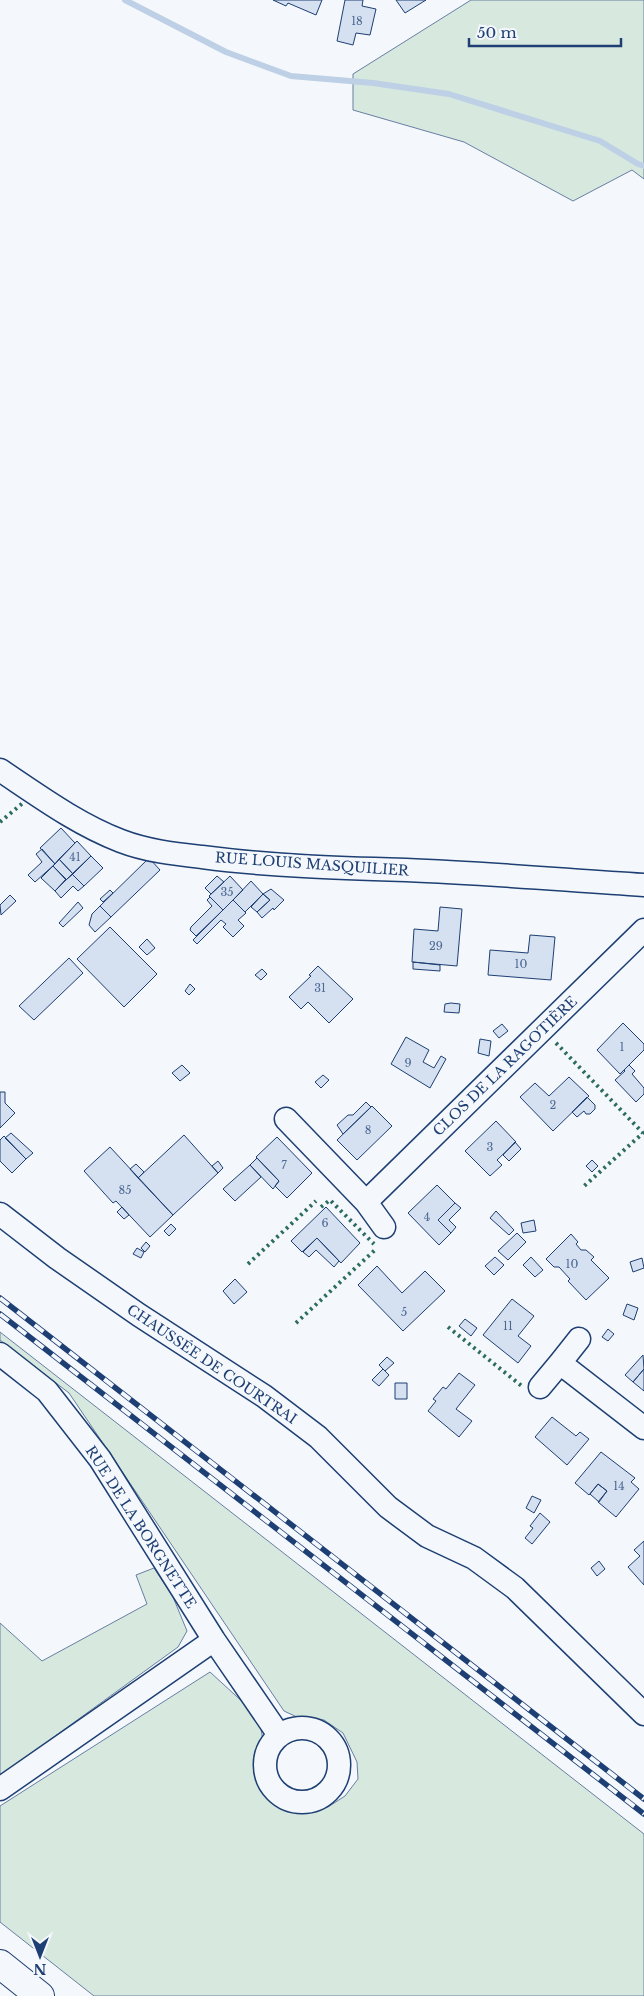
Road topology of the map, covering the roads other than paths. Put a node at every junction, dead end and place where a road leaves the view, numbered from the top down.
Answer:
1 (0, 770) edge
2 (644, 885) edge
3 (644, 930) edge
4 (286, 1119) dead end
5 (366, 1202) junction
6 (0, 1214) edge
7 (384, 1228) dead end
8 (579, 1339) dead end
9 (0, 1354) edge
10 (560, 1363) junction
11 (540, 1387) dead end
12 (644, 1428) edge
13 (214, 1640) junction
14 (644, 1714) edge
15 (279, 1735) dead end
16 (0, 1789) edge
17 (0, 1964) edge
18 (40, 1996) edge

1 - 2 street, RUE LOUIS MASQUILIER
3 - 5 street, CLOS DE LA RAGOTIÈRE
4 - 5 street
5 - 7 street
6 - 14 street, CHAUSSÉE DE COURTRAI
8 - 10 street
9 - 13 street, RUE DE LA BORGNETTE
10 - 11 street
10 - 12 street
13 - 15 street, RUE DE LA BORGNETTE
13 - 16 street
17 - 18 main road

